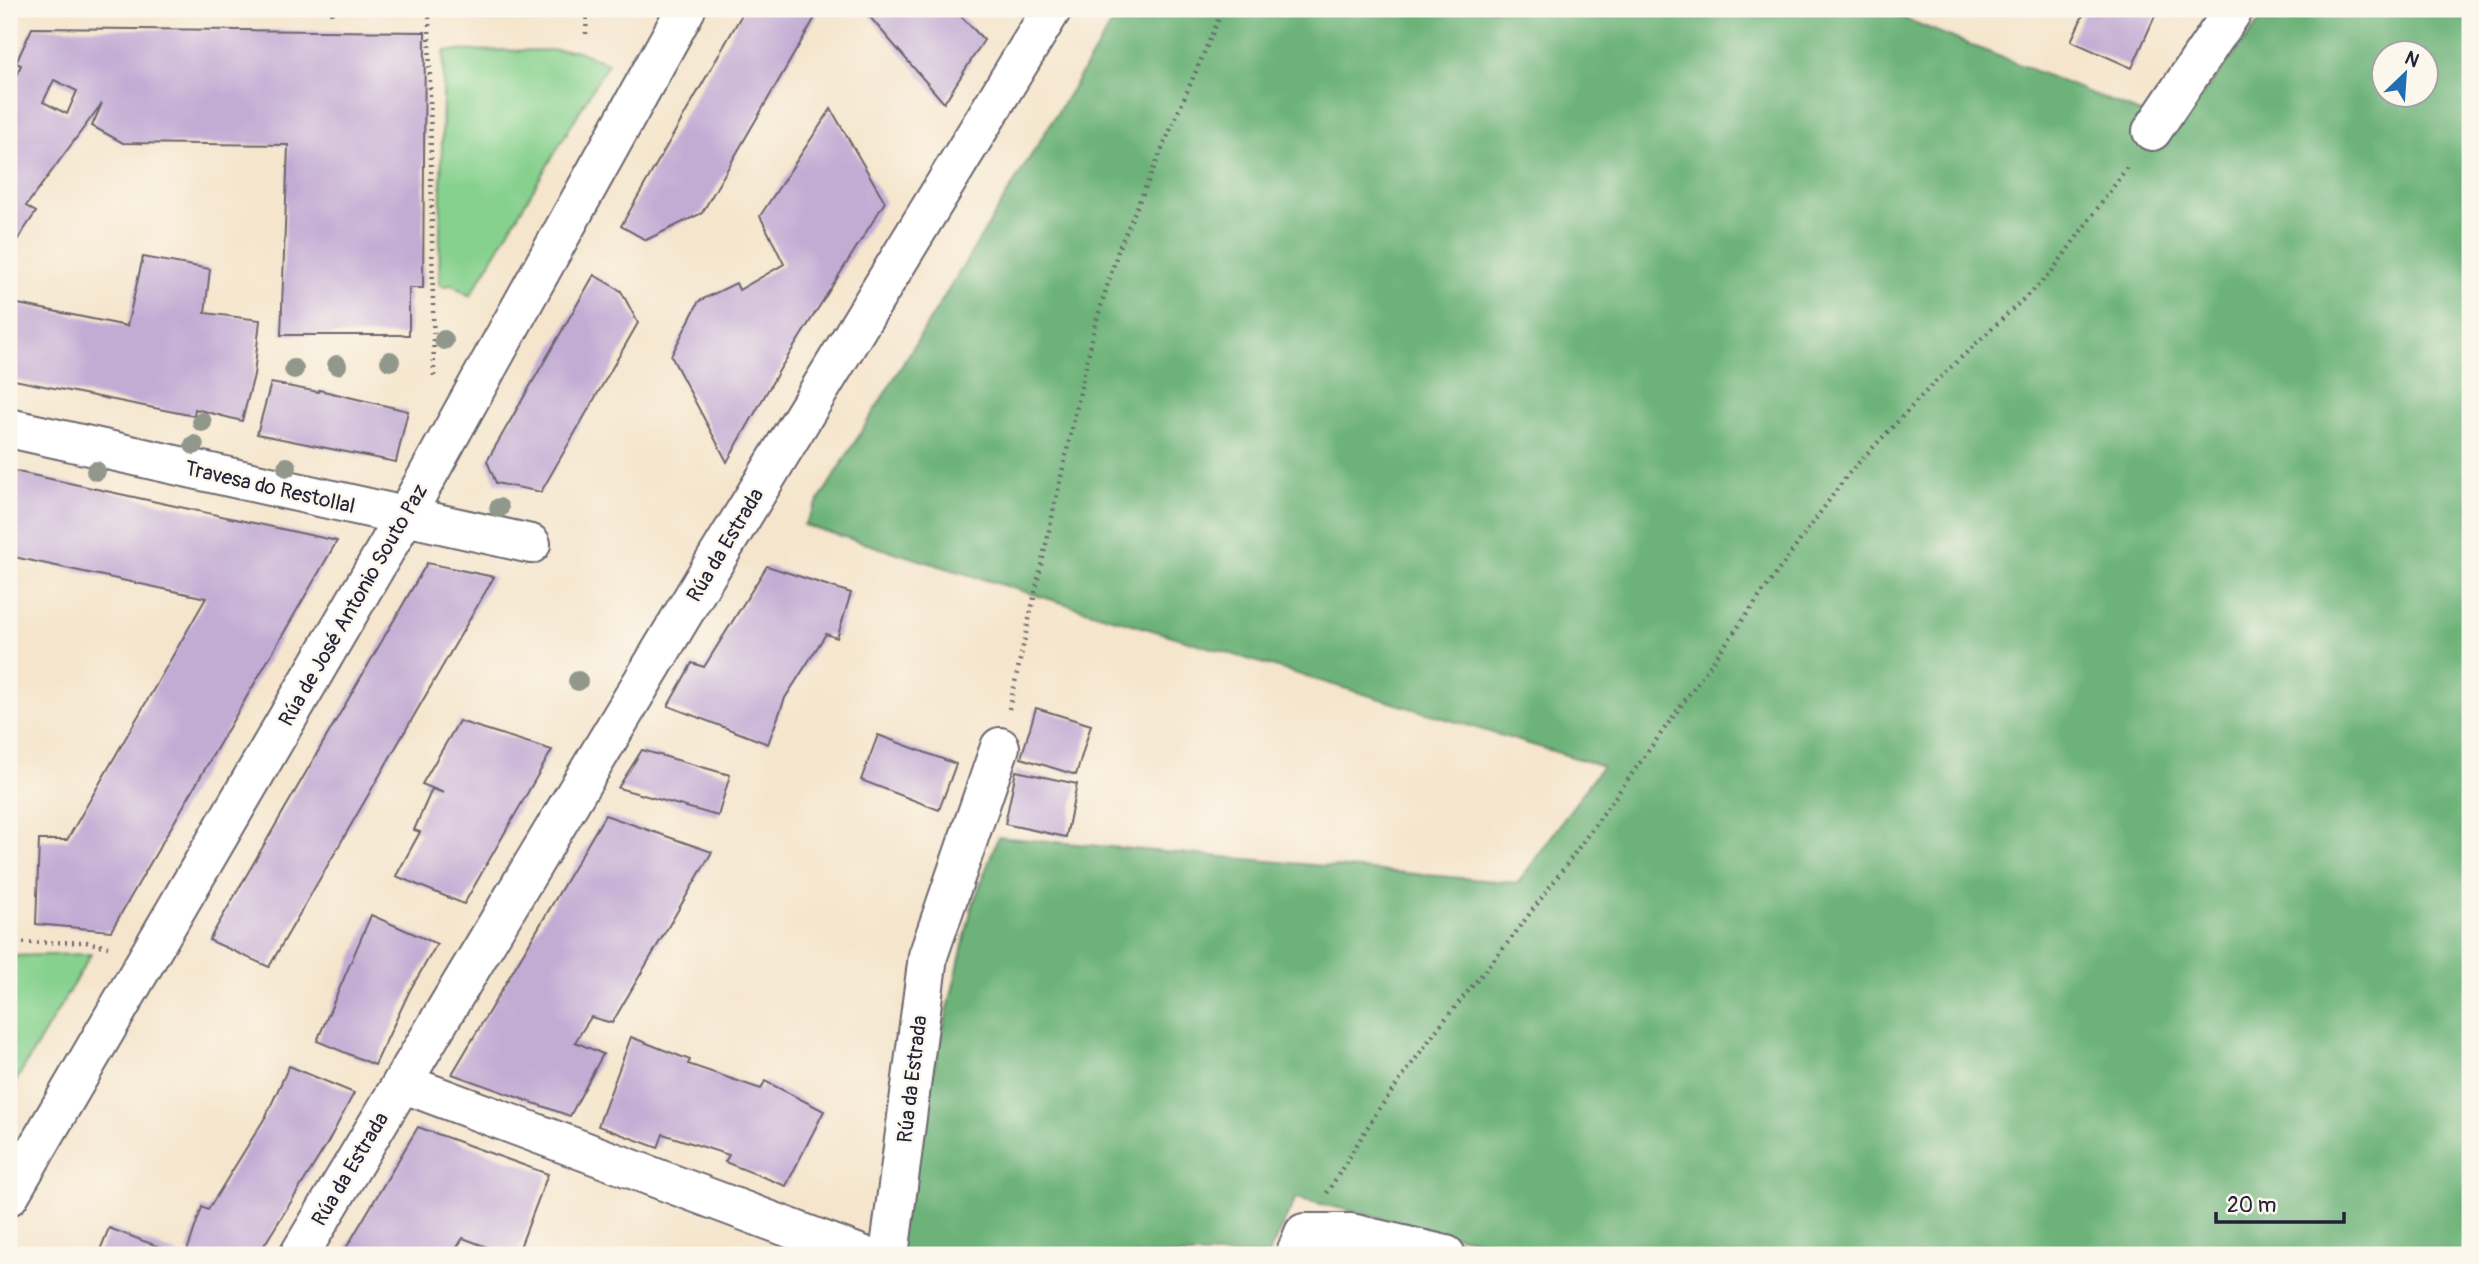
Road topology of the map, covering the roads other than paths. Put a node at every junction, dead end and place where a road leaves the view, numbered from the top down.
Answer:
1 (686, 9) edge
2 (1052, 9) edge
3 (2234, 9) edge
4 (2152, 131) road end
5 (9, 428) edge
6 (404, 518) junction
7 (531, 544) dead end
8 (1000, 747) road end
9 (402, 1083) junction
10 (9, 1196) edge
11 (1299, 1244) edge
12 (299, 1255) edge
13 (862, 1255) edge
14 (889, 1255) edge
15 (1446, 1255) edge

1 - 6 street, Rúa de José Antonio Souto Paz
2 - 9 street, Rúa da Estrada
3 - 4 street
5 - 6 street, Travesa do Restollal
6 - 7 street, Travesa do Restollal
6 - 10 street, Rúa de José Antonio Souto Paz
8 - 14 street, Rúa da Estrada
9 - 12 street, Rúa da Estrada
9 - 13 street
11 - 15 street

